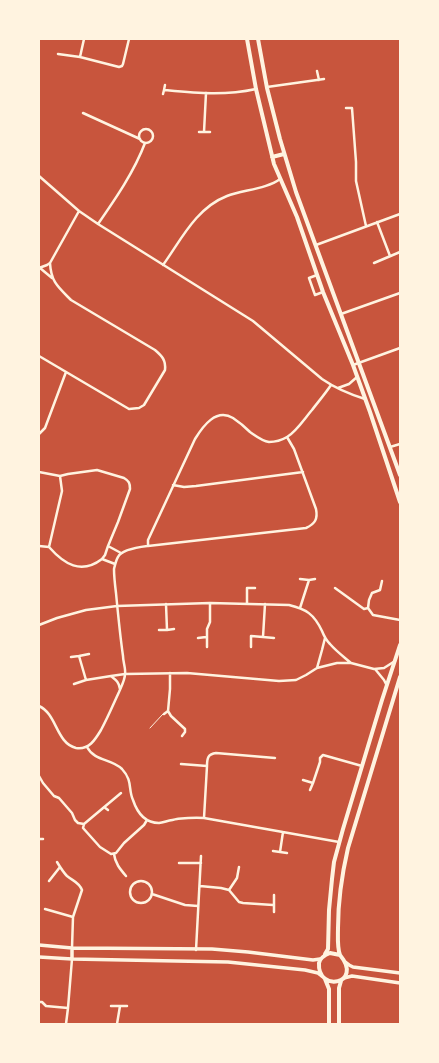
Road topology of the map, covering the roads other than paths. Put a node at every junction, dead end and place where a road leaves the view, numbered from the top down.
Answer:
1 (84, 39) edge
2 (129, 39) edge
3 (247, 39) edge
4 (258, 39) edge
5 (58, 54) dead end
6 (80, 57) junction
7 (317, 71) dead end
8 (324, 79) dead end
9 (319, 80) junction
10 (165, 85) dead end
11 (267, 88) junction
12 (256, 89) junction
13 (164, 90) junction
14 (206, 93) junction
15 (163, 94) dead end
16 (346, 108) dead end
17 (83, 114) dead end
18 (199, 132) dead end
19 (204, 132) junction
20 (210, 132) dead end
21 (140, 139) junction
22 (145, 143) junction
23 (284, 154) junction
24 (272, 157) junction
25 (39, 176) edge
26 (280, 179) junction
27 (298, 199) junction
28 (290, 201) junction
29 (79, 211) junction
30 (400, 214) edge
31 (377, 222) junction
32 (98, 224) junction
33 (366, 226) junction
34 (316, 245) junction
35 (400, 252) edge
36 (390, 256) junction
37 (50, 263) junction
38 (374, 263) dead end
39 (163, 265) junction
40 (40, 268) edge
41 (316, 275) junction
42 (52, 278) junction
43 (323, 292) junction
44 (400, 293) edge
45 (341, 314) junction
46 (400, 348) edge
47 (39, 356) edge
48 (359, 363) junction
49 (353, 365) junction
50 (66, 372) junction
51 (357, 377) junction
52 (331, 385) junction
53 (337, 389) junction
54 (365, 399) junction
55 (376, 409) junction
56 (370, 412) junction
57 (39, 434) edge
58 (287, 437) junction
59 (400, 444) edge
60 (390, 448) junction
61 (39, 472) edge
62 (303, 472) junction
63 (400, 475) edge
64 (60, 476) junction
65 (173, 485) junction
66 (400, 499) edge
67 (39, 546) edge
68 (108, 546) junction
69 (148, 546) junction
70 (49, 547) junction
71 (121, 553) junction
72 (102, 559) junction
73 (115, 564) junction
74 (300, 579) dead end
75 (315, 579) dead end
76 (309, 580) junction
77 (382, 581) dead end
78 (255, 588) dead end
79 (335, 588) dead end
80 (210, 603) junction
81 (166, 604) junction
82 (247, 604) junction
83 (265, 604) junction
84 (117, 606) junction
85 (300, 608) junction
86 (368, 608) junction
87 (400, 620) edge
88 (39, 625) edge
89 (159, 630) dead end
90 (167, 630) junction
91 (174, 630) dead end
92 (206, 637) junction
93 (264, 637) junction
94 (198, 638) dead end
95 (274, 638) dead end
96 (325, 638) junction
97 (400, 645) edge
98 (207, 647) dead end
99 (251, 647) dead end
100 (399, 653) edge
101 (90, 654) dead end
102 (79, 656) junction
103 (71, 657) dead end
104 (396, 660) junction
105 (351, 663) junction
106 (317, 668) junction
107 (374, 669) junction
108 (170, 673) junction
109 (125, 674) junction
110 (111, 676) junction
111 (400, 677) edge
112 (86, 680) junction
113 (74, 684) dead end
114 (387, 685) junction
115 (120, 690) junction
116 (382, 700) junction
117 (392, 702) junction
118 (39, 706) edge
119 (168, 711) junction
120 (164, 714) joint
121 (150, 728) dead end
122 (182, 736) dead end
123 (87, 747) junction
124 (275, 758) dead end
125 (181, 764) dead end
126 (207, 766) junction
127 (362, 766) junction
128 (39, 776) edge
129 (303, 780) dead end
130 (313, 783) junction
131 (310, 790) dead end
132 (121, 793) dead end
133 (104, 807) junction
134 (108, 810) dead end
135 (204, 818) junction
136 (147, 820) junction
137 (84, 824) junction
138 (283, 832) junction
139 (339, 842) junction
140 (273, 851) dead end
141 (280, 852) junction
142 (287, 853) dead end
143 (114, 854) junction
144 (201, 856) dead end
145 (57, 862) dead end
146 (179, 863) dead end
147 (201, 863) junction
148 (60, 867) junction
149 (240, 867) dead end
150 (126, 876) dead end
151 (49, 881) dead end
152 (200, 886) junction
153 (229, 890) junction
154 (152, 894) junction
155 (274, 895) dead end
156 (273, 905) junction
157 (198, 906) junction
158 (45, 909) dead end
159 (274, 912) dead end
160 (73, 917) junction
161 (39, 946) edge
162 (72, 948) junction
163 (196, 950) junction
164 (325, 954) junction
165 (340, 955) junction
166 (39, 957) edge
167 (72, 959) junction
168 (320, 959) junction
169 (346, 962) junction
170 (400, 973) edge
171 (324, 978) junction
172 (343, 979) junction
173 (400, 983) edge
174 (39, 1002) edge
175 (111, 1006) dead end
176 (120, 1006) junction
177 (127, 1006) dead end
178 (68, 1008) junction
179 (66, 1024) edge
180 (117, 1024) edge
181 (329, 1024) edge
182 (339, 1024) edge

1 - 6 street
2 - 6 street
3 - 12 highway
4 - 11 highway
5 - 6 street
7 - 9 street
8 - 9 street
9 - 11 street
10 - 13 street
11 - 23 highway
12 - 14 street
12 - 24 highway
13 - 14 street
13 - 15 street
14 - 19 street
16 - 33 street
17 - 21 street
18 - 19 street
19 - 20 street
21 - 22 street
21 - 22 street
22 - 32 street
23 - 24 highway
23 - 27 highway
24 - 26 highway
25 - 29 street
26 - 28 highway
26 - 39 street
27 - 28 highway
27 - 34 highway
28 - 41 highway
29 - 32 street
29 - 37 street
30 - 31 street
31 - 33 street
31 - 36 street
32 - 39 street
33 - 34 street
34 - 45 highway
35 - 36 street
36 - 38 street
37 - 40 street
37 - 42 street
39 - 52 street
40 - 42 street
41 - 43 highway
41 - 43 street
42 - 50 street
43 - 49 highway
44 - 45 street
45 - 48 highway
46 - 48 street
47 - 50 street
48 - 49 street
48 - 55 highway
49 - 51 highway
50 - 57 street
51 - 53 street
51 - 54 highway
52 - 53 street
52 - 58 street
53 - 54 street
54 - 56 highway
55 - 56 highway
55 - 60 highway
56 - 66 highway
58 - 62 street
58 - 65 street
59 - 60 street
60 - 63 highway
61 - 64 street
62 - 65 street
62 - 69 street
64 - 68 street
64 - 70 street
65 - 69 street
67 - 70 street
68 - 71 street
68 - 72 street
69 - 71 street
70 - 72 street
71 - 73 street
72 - 73 street
73 - 84 street
74 - 76 street
75 - 76 street
76 - 85 street
77 - 86 street
78 - 82 street
79 - 86 street
80 - 81 street
80 - 82 street
80 - 92 street
81 - 84 street
81 - 90 street
82 - 83 street
83 - 85 street
83 - 93 street
84 - 88 street
84 - 109 street
85 - 96 street
86 - 87 street
89 - 90 street
90 - 91 street
92 - 94 street
92 - 98 street
93 - 95 street
93 - 99 street
96 - 105 street
96 - 106 street
97 - 100 highway
100 - 104 highway
101 - 102 street
102 - 103 street
102 - 112 street
104 - 107 street
104 - 114 highway
105 - 106 street
105 - 107 street
106 - 108 street
107 - 114 street
108 - 109 street
108 - 119 street
109 - 110 street
109 - 115 street
110 - 112 street
110 - 115 street
111 - 117 highway
112 - 113 street
114 - 116 highway
115 - 123 street
116 - 117 highway
116 - 127 highway
117 - 165 highway
118 - 123 street
119 - 120 street
119 - 122 street
120 - 121 lane
123 - 136 street
124 - 126 street
125 - 126 street
126 - 135 street
127 - 130 street
127 - 139 highway
128 - 137 street
129 - 130 street
130 - 131 street
132 - 133 street
133 - 134 street
133 - 137 street
135 - 136 street
135 - 138 street
136 - 143 street
137 - 143 street
138 - 139 street
138 - 141 street
139 - 164 highway
140 - 141 street
141 - 142 street
143 - 150 street
144 - 147 street
145 - 148 street
146 - 147 street
147 - 152 street
148 - 151 street
148 - 160 street
149 - 153 street
152 - 153 street
152 - 157 street
153 - 156 street
154 - 154 street
154 - 157 street
155 - 156 street
156 - 159 street
157 - 163 street
158 - 160 street
160 - 162 street
161 - 162 main road
162 - 163 main road
162 - 167 main road
163 - 168 main road
164 - 165 highway
164 - 168 highway
165 - 169 highway
166 - 167 main road
167 - 171 main road
167 - 178 street
168 - 171 highway
169 - 170 main road
169 - 172 highway
171 - 172 highway
171 - 181 highway
172 - 173 main road
172 - 182 highway
174 - 178 street
175 - 176 street
176 - 177 street
176 - 180 street
178 - 179 street

